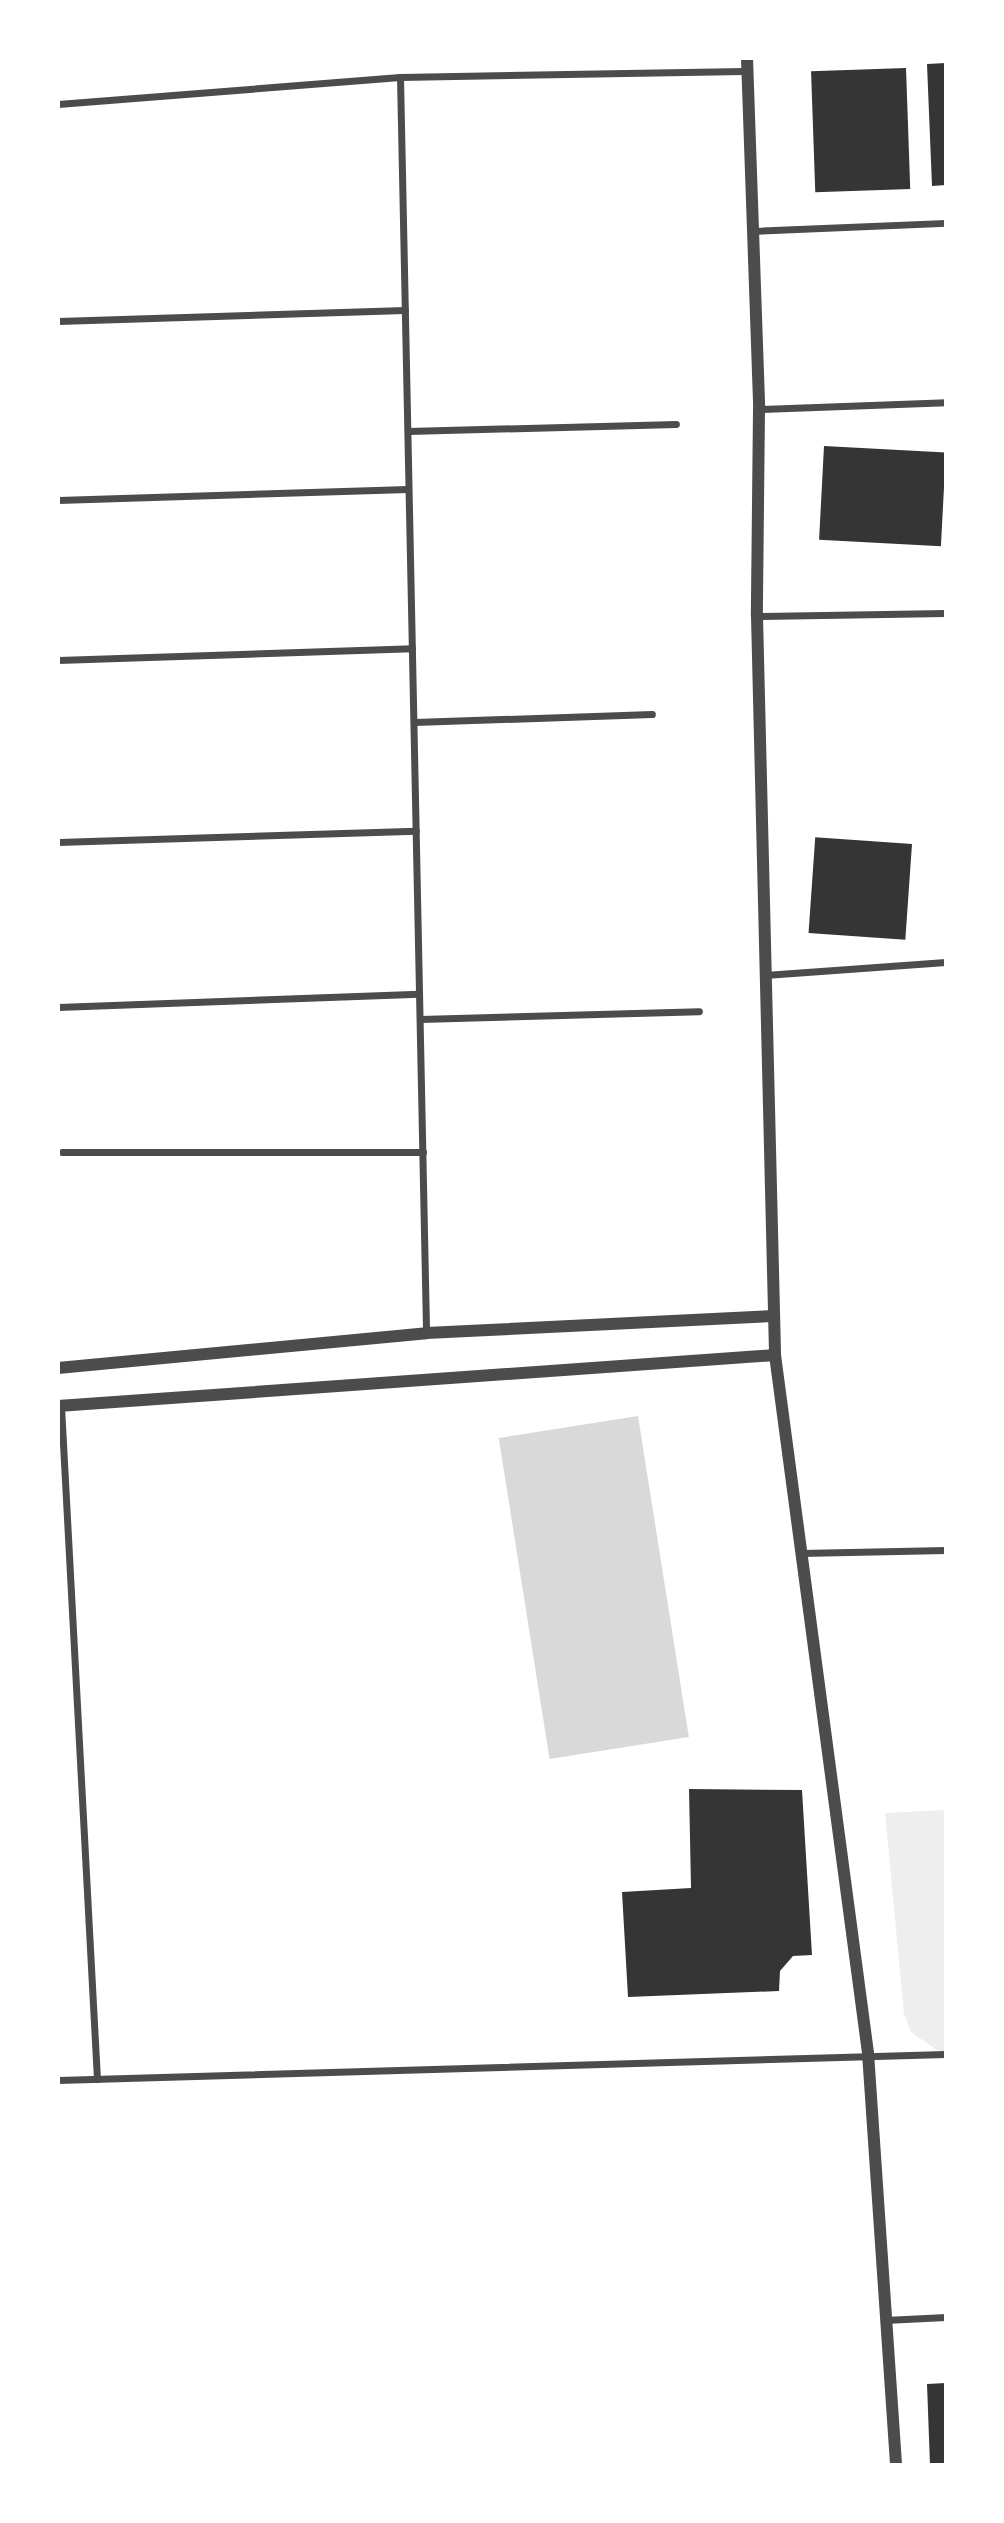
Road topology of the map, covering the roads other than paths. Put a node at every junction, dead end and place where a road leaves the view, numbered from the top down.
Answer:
1 (745, 64) edge
2 (400, 77) junction
3 (58, 104) edge
4 (946, 223) edge
5 (748, 231) junction
6 (405, 310) junction
7 (58, 321) edge
8 (946, 402) edge
9 (760, 409) junction
10 (676, 424) dead end
11 (408, 431) junction
12 (408, 489) junction
13 (58, 500) edge
14 (946, 613) edge
15 (757, 616) junction
16 (412, 648) junction
17 (58, 660) edge
18 (652, 714) dead end
19 (414, 722) junction
20 (416, 831) junction
21 (58, 842) edge
22 (946, 962) edge
23 (765, 975) junction
24 (419, 994) junction
25 (58, 1007) edge
26 (699, 1011) dead end
27 (420, 1019) junction
28 (62, 1152) dead end
29 (423, 1152) junction
30 (774, 1316) junction
31 (426, 1333) junction
32 (775, 1355) junction
33 (58, 1368) edge
34 (60, 1406) edge
35 (946, 1550) edge
36 (801, 1553) junction
37 (867, 2053) junction
38 (946, 2054) edge
39 (97, 2079) junction
40 (58, 2080) edge
41 (946, 2317) edge
42 (884, 2320) junction
43 (896, 2465) edge

1 - 2 street
1 - 5 street
2 - 3 street
2 - 6 street
4 - 5 street
5 - 9 street
6 - 7 street
6 - 11 street
8 - 9 street
9 - 15 street
10 - 11 street
11 - 12 street
12 - 13 street
12 - 16 street
14 - 15 street
15 - 23 street
16 - 17 street
16 - 19 street
18 - 19 street
19 - 20 street
20 - 21 street
20 - 24 street
22 - 23 street
23 - 30 street
24 - 25 street
24 - 27 street
26 - 27 street
27 - 29 street
28 - 29 street
29 - 31 street
30 - 31 street
30 - 32 street
31 - 33 street
32 - 34 street
32 - 36 street
34 - 39 street
35 - 36 street
36 - 37 street
37 - 38 street
37 - 39 street
37 - 42 street
39 - 40 street
41 - 42 street
42 - 43 street

